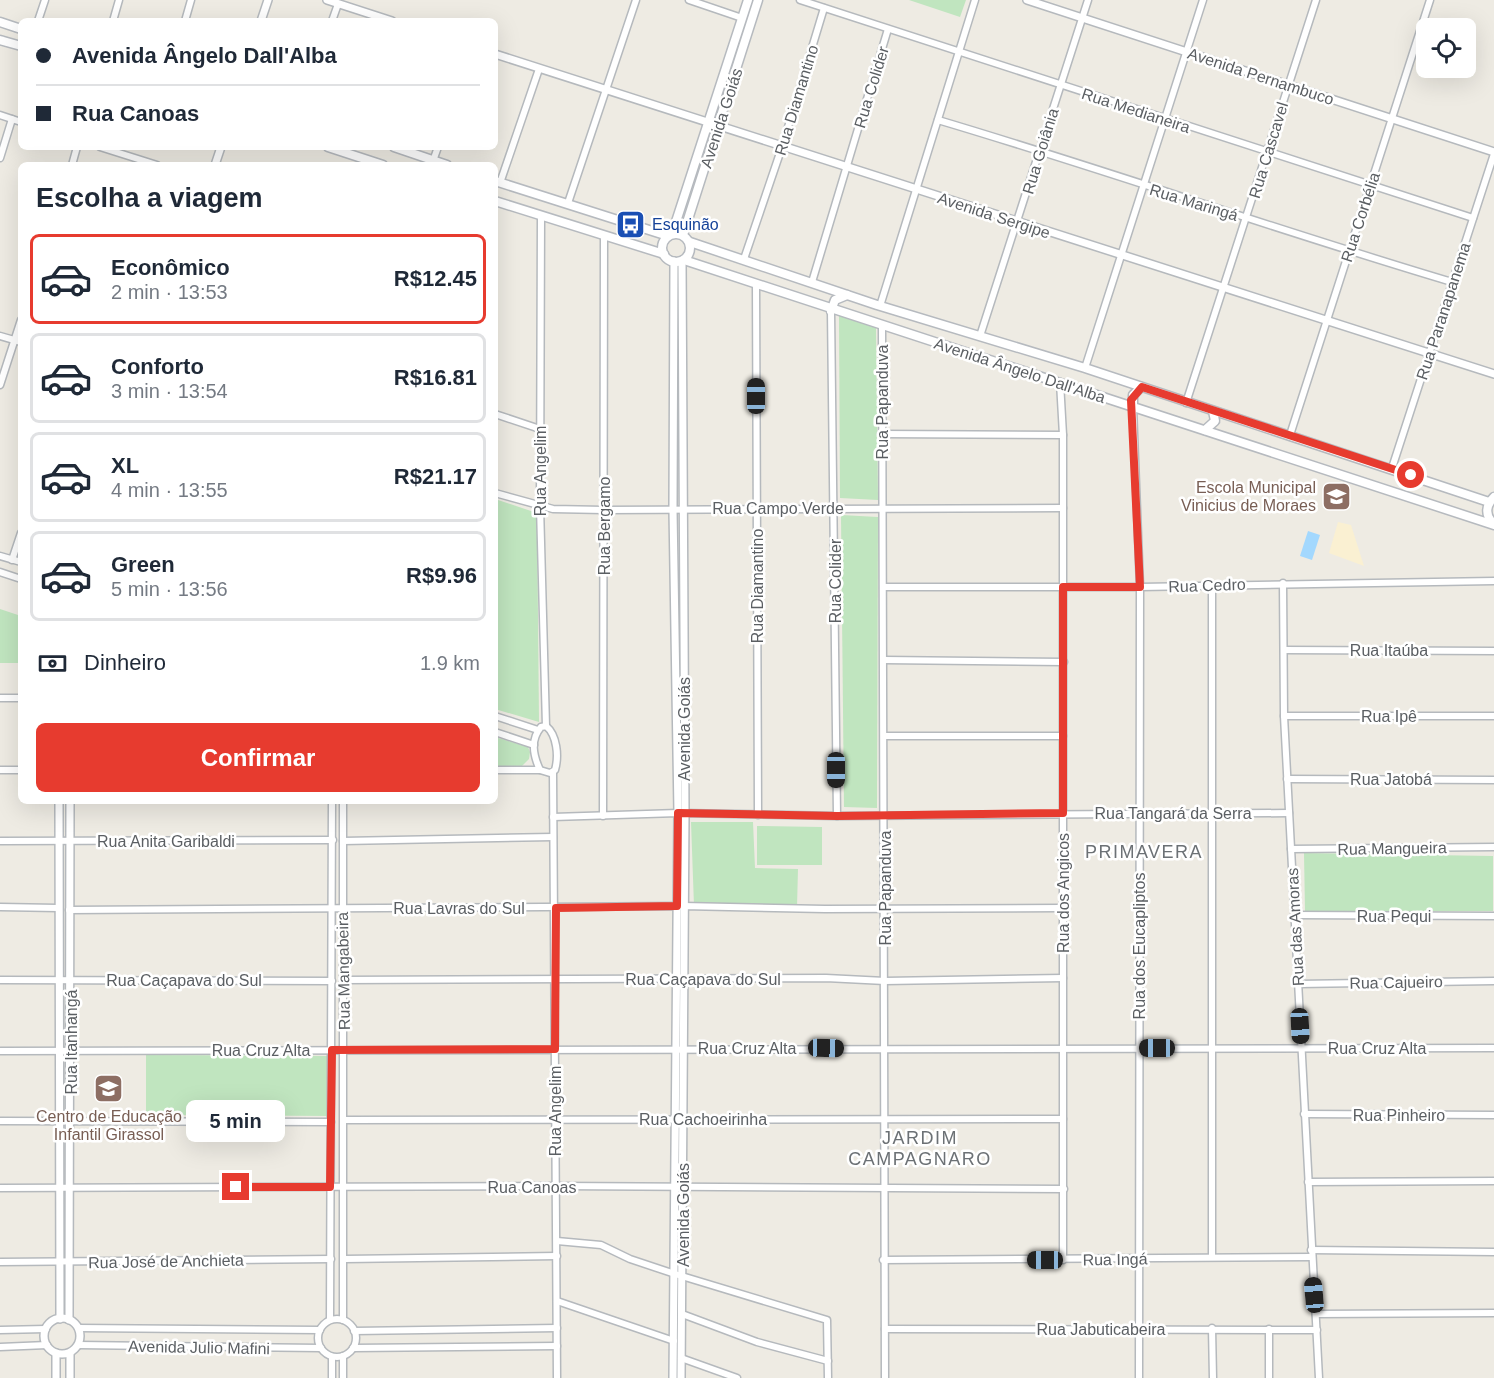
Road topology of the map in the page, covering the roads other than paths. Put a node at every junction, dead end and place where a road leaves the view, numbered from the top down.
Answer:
1 (45, 0) edge
2 (119, 0) edge
3 (191, 0) edge
4 (268, 0) edge
5 (327, 0) edge
6 (636, 0) edge
7 (689, 0) edge
8 (748, 0) edge
9 (758, 0) edge
10 (800, 0) edge
11 (975, 0) edge
12 (1027, 0) edge
13 (1088, 0) edge
14 (1203, 0) edge
15 (1316, 0) edge
16 (1431, 0) edge
17 (338, 3) junction
18 (824, 8) junction
19 (1083, 17) junction
20 (39, 18) edge
21 (114, 18) edge
22 (185, 18) edge
23 (262, 18) edge
24 (333, 18) edge
25 (383, 18) edge
26 (742, 18) junction
27 (888, 29) junction
28 (0, 40) edge
29 (18, 45) edge
30 (958, 52) junction
31 (1187, 52) junction
32 (498, 55) edge
33 (539, 69) junction
34 (1060, 85) junction
35 (1288, 86) junction
36 (608, 90) junction
37 (0, 115) edge
38 (1392, 118) junction
39 (12, 119) junction
40 (938, 120) junction
41 (1165, 120) junction
42 (18, 121) edge
43 (708, 123) junction
44 (718, 126) junction
45 (782, 147) junction
46 (108, 150) edge
47 (337, 150) edge
48 (403, 150) edge
49 (437, 150) edge
50 (1040, 150) junction
51 (1268, 151) junction
52 (1494, 153) edge
53 (0, 158) edge
54 (434, 160) junction
55 (138, 162) edge
56 (374, 162) edge
57 (439, 162) edge
58 (847, 168) junction
59 (498, 182) edge
60 (1371, 184) junction
61 (1143, 186) junction
62 (916, 189) junction
63 (498, 203) edge
64 (568, 203) junction
65 (542, 216) junction
66 (1247, 218) junction
67 (1473, 218) junction
68 (1017, 222) junction
69 (670, 235) junction
70 (604, 236) junction
71 (686, 239) junction
72 (1348, 251) junction
73 (664, 254) junction
74 (1120, 255) junction
75 (744, 259) junction
76 (680, 261) junction
77 (812, 282) junction
78 (1452, 282) junction
79 (756, 284) junction
80 (1224, 288) junction
81 (847, 295) junction
82 (880, 306) junction
83 (831, 311) junction
84 (1327, 321) junction
85 (882, 326) junction
86 (0, 336) edge
87 (980, 336) junction
88 (18, 341) edge
89 (1431, 352) junction
90 (1085, 368) junction
91 (1494, 374) edge
92 (1060, 382) junction
93 (0, 385) edge
94 (1142, 387) junction
95 (1186, 403) junction
96 (1133, 407) junction
97 (1213, 411) junction
98 (498, 415) edge
99 (540, 429) junction
100 (1205, 430) junction
101 (881, 434) junction
102 (1063, 435) junction
103 (1290, 435) junction
104 (1392, 468) junction
105 (498, 494) edge
106 (1492, 500) edge
107 (540, 506) junction
108 (756, 508) junction
109 (834, 508) junction
110 (1063, 508) junction
111 (683, 509) junction
112 (884, 509) junction
113 (604, 510) junction
114 (673, 510) junction
115 (1494, 525) edge
116 (18, 542) edge
117 (0, 556) edge
118 (12, 560) junction
119 (18, 561) edge
120 (0, 572) edge
121 (18, 578) edge
122 (1494, 581) edge
123 (1283, 583) junction
124 (1212, 585) junction
125 (884, 587) junction
126 (1063, 587) junction
127 (1140, 587) junction
128 (1284, 650) junction
129 (1494, 651) edge
130 (884, 660) junction
131 (1064, 662) junction
132 (18, 698) edge
133 (0, 699) edge
134 (1284, 716) junction
135 (1494, 716) edge
136 (498, 717) edge
137 (546, 726) junction
138 (538, 730) junction
139 (498, 733) edge
140 (884, 736) junction
141 (1063, 736) junction
142 (534, 745) junction
143 (0, 770) edge
144 (18, 770) edge
145 (498, 770) edge
146 (540, 770) junction
147 (553, 773) junction
148 (1287, 779) junction
149 (1494, 780) edge
150 (60, 804) edge
151 (70, 804) edge
152 (332, 804) edge
153 (343, 804) edge
154 (681, 813) junction
155 (1063, 813) junction
156 (1140, 813) junction
157 (1213, 813) junction
158 (1289, 813) junction
159 (758, 815) junction
160 (885, 815) junction
161 (603, 816) junction
162 (837, 816) junction
163 (553, 817) junction
164 (553, 837) junction
165 (333, 840) junction
166 (0, 841) edge
167 (59, 841) junction
168 (70, 841) junction
169 (343, 841) junction
170 (1494, 847) edge
171 (1291, 849) junction
172 (680, 906) junction
173 (0, 907) edge
174 (57, 908) junction
175 (556, 908) junction
176 (1063, 908) junction
177 (331, 909) junction
178 (342, 909) junction
179 (885, 909) junction
180 (69, 910) junction
181 (1294, 915) junction
182 (1494, 916) edge
183 (556, 978) junction
184 (1063, 978) junction
185 (681, 979) junction
186 (0, 980) edge
187 (59, 980) junction
188 (70, 980) junction
189 (344, 980) junction
190 (332, 981) junction
191 (885, 981) junction
192 (1494, 981) edge
193 (1298, 984) junction
194 (681, 1048) junction
195 (1063, 1048) junction
196 (1139, 1048) junction
197 (1214, 1048) junction
198 (1301, 1048) junction
199 (1494, 1048) edge
200 (555, 1049) junction
201 (332, 1050) junction
202 (344, 1050) junction
203 (884, 1050) junction
204 (0, 1051) edge
205 (59, 1051) junction
206 (71, 1051) junction
207 (1304, 1114) junction
208 (1494, 1115) edge
209 (555, 1118) junction
210 (680, 1118) junction
211 (71, 1119) junction
212 (884, 1119) junction
213 (1063, 1119) junction
214 (59, 1120) junction
215 (344, 1120) junction
216 (0, 1121) edge
217 (331, 1122) junction
218 (1494, 1181) edge
219 (1308, 1182) junction
220 (556, 1186) junction
221 (330, 1187) junction
222 (344, 1187) junction
223 (0, 1188) edge
224 (59, 1188) junction
225 (71, 1188) junction
226 (680, 1188) junction
227 (1064, 1189) junction
228 (884, 1190) junction
229 (557, 1241) junction
230 (1494, 1252) edge
231 (1311, 1254) junction
232 (557, 1256) junction
233 (1212, 1256) junction
234 (1137, 1258) junction
235 (331, 1259) junction
236 (345, 1259) junction
237 (883, 1260) junction
238 (1064, 1260) junction
239 (60, 1261) junction
240 (0, 1262) edge
241 (71, 1262) junction
242 (678, 1275) junction
243 (557, 1301) junction
244 (1494, 1313) edge
245 (682, 1314) junction
246 (1316, 1314) junction
247 (60, 1319) junction
248 (330, 1319) junction
249 (69, 1320) junction
250 (344, 1320) junction
251 (78, 1328) junction
252 (557, 1328) junction
253 (1212, 1328) junction
254 (46, 1329) junction
255 (885, 1329) junction
256 (1138, 1329) junction
257 (1269, 1329) junction
258 (0, 1330) edge
259 (320, 1330) junction
260 (1317, 1330) junction
261 (354, 1331) junction
262 (674, 1341) junction
263 (47, 1345) junction
264 (78, 1345) junction
265 (557, 1346) junction
266 (0, 1347) edge
267 (321, 1348) junction
268 (353, 1348) junction
269 (56, 1353) junction
270 (70, 1353) junction
271 (343, 1356) junction
272 (332, 1357) junction
273 (681, 1358) junction
274 (828, 1361) junction
275 (56, 1378) edge
276 (70, 1378) edge
277 (332, 1378) edge
278 (343, 1378) edge
279 (557, 1378) edge
280 (674, 1378) edge
281 (681, 1378) edge
282 (736, 1378) edge
283 (828, 1378) edge
284 (885, 1378) edge
285 (1138, 1378) edge
286 (1213, 1378) edge
287 (1269, 1378) edge
288 (1319, 1378) edge

1 - 20 street
2 - 21 street
3 - 22 street
4 - 23 street
5 - 17 street
6 - 36 street
7 - 26 street
8 - 26 main road, Avenida Goiás
9 - 44 main road, Avenida Goiás
10 - 18 street, Rua Medianeira
11 - 30 street
12 - 19 street, Avenida Pernambuco
13 - 19 street, Rua Goiânia
14 - 31 street
15 - 35 street, Rua Cascavel
16 - 38 street, Rua Corbélia
17 - 24 street
17 - 25 street
18 - 27 street, Rua Medianeira
18 - 45 street, Rua Diamantino
19 - 31 street, Avenida Pernambuco
19 - 34 street, Rua Goiânia
26 - 43 main road, Avenida Goiás
27 - 30 street, Rua Medianeira
27 - 58 street, Rua Colider
28 - 29 main road
30 - 34 street, Rua Medianeira
30 - 40 street
31 - 35 street, Avenida Pernambuco
31 - 41 street
32 - 33 street, Avenida Sergipe
33 - 36 street, Avenida Sergipe
33 - 59 street
34 - 41 street, Rua Medianeira
34 - 50 street, Rua Goiânia
35 - 38 street, Avenida Pernambuco
35 - 51 street, Rua Cascavel
36 - 43 street, Avenida Sergipe
36 - 64 street
37 - 39 street
38 - 52 street, Avenida Pernambuco
38 - 60 street, Rua Corbélia
39 - 42 street
39 - 53 street
40 - 50 street, Rua Maringá
40 - 62 street
41 - 51 street, Rua Medianeira
41 - 61 street
43 - 44 street, Avenida Sergipe
43 - 69 main road, Avenida Goiás
44 - 45 street, Avenida Sergipe
44 - 71 main road, Avenida Goiás
45 - 58 street, Avenida Sergipe
45 - 75 street, Rua Diamantino
46 - 55 street
47 - 56 main road
48 - 54 main road
49 - 54 street
50 - 61 street, Rua Maringá
50 - 68 street, Rua Goiânia
51 - 60 street, Rua Medianeira
51 - 66 street, Rua Cascavel
52 - 67 street, Rua Paranapanema
54 - 57 main road
58 - 62 street, Avenida Sergipe
58 - 77 street, Rua Colider
59 - 64 main road
60 - 67 street, Rua Medianeira
60 - 72 street, Rua Corbélia
61 - 66 street, Rua Maringá
61 - 74 street
62 - 68 street, Avenida Sergipe
62 - 82 street
63 - 65 main road
64 - 69 main road
65 - 70 main road
65 - 99 street, Rua Angelim
66 - 72 street, Rua Maringá
66 - 80 street, Rua Cascavel
67 - 78 street, Rua Paranapanema
68 - 74 street, Avenida Sergipe
68 - 87 street, Rua Goiânia
69 - 71 main road
69 - 73 main road
70 - 73 main road
70 - 113 street, Rua Bergamo
71 - 75 main road, Avenida Ângelo Dall'Alba
71 - 76 main road
72 - 78 street, Rua Maringá
72 - 84 street, Rua Corbélia
73 - 76 main road
74 - 80 street, Avenida Sergipe
74 - 90 street
75 - 77 main road, Avenida Ângelo Dall'Alba
76 - 79 main road, Avenida Ângelo Dall'Alba
76 - 111 street, Avenida Goiás
76 - 114 street, Avenida Goiás
77 - 81 main road, Avenida Ângelo Dall'Alba
78 - 89 street, Rua Paranapanema
79 - 83 main road, Avenida Ângelo Dall'Alba
79 - 108 street, Rua Diamantino
80 - 84 street, Avenida Sergipe
80 - 95 street, Rua Cascavel
81 - 82 main road, Avenida Ângelo Dall'Alba
81 - 83 main road
82 - 87 main road, Avenida Ângelo Dall'Alba
83 - 85 main road, Avenida Ângelo Dall'Alba
83 - 109 street, Rua Colider
84 - 89 street, Avenida Sergipe
84 - 103 street, Rua Corbélia
85 - 92 main road, Avenida Ângelo Dall'Alba
85 - 101 street, Rua Papanduva
86 - 88 street
87 - 90 main road, Avenida Ângelo Dall'Alba
88 - 93 street
89 - 91 street, Avenida Sergipe
89 - 104 street, Rua Paranapanema
90 - 94 main road, Avenida Ângelo Dall'Alba
92 - 96 main road, Avenida Ângelo Dall'Alba
92 - 102 street, Rua dos Angicos
94 - 95 main road, Avenida Ângelo Dall'Alba
94 - 96 main road
95 - 97 main road, Avenida Ângelo Dall'Alba
96 - 100 main road, Avenida Ângelo Dall'Alba
96 - 127 street, Rua dos Eucapliptos
97 - 100 main road
97 - 103 main road, Avenida Ângelo Dall'Alba
98 - 99 street
99 - 107 street, Rua Angelim
100 - 115 main road, Avenida Ângelo Dall'Alba
101 - 102 street
101 - 112 street, Rua Papanduva
102 - 110 street, Rua dos Angicos
103 - 104 main road, Avenida Ângelo Dall'Alba
104 - 106 main road, Avenida Ângelo Dall'Alba
105 - 107 street, Rua Campo Verde
106 - 115 main road
107 - 113 street, Rua Campo Verde
107 - 137 street, Rua Angelim
108 - 109 street, Rua Campo Verde
108 - 111 street, Rua Campo Verde
108 - 159 street, Rua Diamantino
109 - 112 street, Rua Campo Verde
109 - 162 street, Rua Colider
110 - 112 street, Rua Campo Verde
110 - 126 street, Rua dos Angicos
111 - 114 street, Rua Campo Verde
111 - 154 street, Avenida Goiás
112 - 125 street, Rua Papanduva
113 - 114 street, Rua Campo Verde
113 - 161 street, Rua Bergamo
114 - 154 street, Avenida Goiás
116 - 118 street
117 - 118 street
118 - 119 street
120 - 121 street
122 - 123 street, Rua Cedro
123 - 124 street, Rua Cedro
123 - 128 street, Rua das Amoras
124 - 127 street, Rua Cedro
124 - 157 street
125 - 126 street, Rua Cedro
125 - 130 street, Rua Papanduva
126 - 127 street, Rua Cedro
126 - 131 street, Rua dos Angicos
127 - 156 street, Rua dos Eucapliptos
128 - 129 street, Rua Itaúba
128 - 134 street, Rua das Amoras
130 - 131 street
130 - 140 street, Rua Papanduva
131 - 141 street, Rua dos Angicos
132 - 133 street
134 - 135 street, Rua Ipê
134 - 148 street, Rua das Amoras
136 - 138 street
137 - 138 street
137 - 147 street, Rua Angelim
138 - 142 street
139 - 142 street
140 - 141 street
140 - 160 street, Rua Papanduva
141 - 155 street, Rua dos Angicos
142 - 146 street
143 - 144 street
145 - 146 street
146 - 147 street
147 - 163 street, Rua Angelim
148 - 149 street, Rua Jatobá
148 - 158 street, Rua das Amoras
150 - 167 street, Rua Itanhangá
151 - 168 street, Rua Itanhangá
152 - 165 street, Rua Mangabeira
153 - 169 street, Rua Mangabeira
154 - 159 street, Rua Tangará da Serra
154 - 161 street, Rua Tangará da Serra
154 - 172 street, Avenida Goiás
155 - 156 street, Rua Tangará da Serra
155 - 160 street, Rua Tangará da Serra
155 - 176 street, Rua dos Angicos
156 - 157 street, Rua Tangará da Serra
156 - 196 street, Rua dos Eucapliptos
157 - 158 street, Rua Tangará da Serra
157 - 197 street
158 - 171 street, Rua das Amoras
159 - 162 street, Rua Tangará da Serra
160 - 162 street, Rua Tangará da Serra
160 - 179 street, Rua Papanduva
161 - 163 street, Rua Tangará da Serra
163 - 164 street, Rua Angelim
164 - 169 street
164 - 175 street, Rua Angelim
165 - 168 street, Rua Anita Garibaldi
165 - 177 street, Rua Mangabeira
166 - 167 street, Rua Anita Garibaldi
167 - 168 street, Rua Anita Garibaldi
167 - 174 street, Rua Itanhangá
168 - 180 street, Rua Itanhangá
169 - 178 street, Rua Mangabeira
170 - 171 street, Rua Mangueira
171 - 181 street, Rua das Amoras
172 - 175 street, Rua Lavras do Sul
172 - 179 street, Rua Lavras do Sul
172 - 185 street, Avenida Goiás
173 - 174 street
174 - 187 street, Rua Itanhangá
175 - 178 street, Rua Lavras do Sul
175 - 183 street, Rua Angelim
176 - 179 street, Rua Lavras do Sul
176 - 184 street, Rua dos Angicos
177 - 178 street, Rua Lavras do Sul
177 - 180 street, Rua Lavras do Sul
177 - 190 street, Rua Mangabeira
178 - 189 street, Rua Mangabeira
179 - 191 street, Rua Papanduva
180 - 188 street, Rua Itanhangá
181 - 182 street, Rua Pequi
181 - 193 street, Rua das Amoras
183 - 185 street, Rua Caçapava do Sul
183 - 189 street, Rua Caçapava do Sul
183 - 200 street, Rua Angelim
184 - 191 street, Rua Caçapava do Sul
184 - 195 street, Rua dos Angicos
185 - 191 street, Rua Caçapava do Sul
185 - 194 street, Avenida Goiás
186 - 187 street, Rua Caçapava do Sul
187 - 188 street, Rua Caçapava do Sul
187 - 205 street, Rua Itanhangá
188 - 190 street, Rua Caçapava do Sul
188 - 206 street, Rua Itanhangá
189 - 202 street, Rua Mangabeira
190 - 201 street, Rua Mangabeira
191 - 203 street, Rua Papanduva
192 - 193 street, Rua Cajueiro
193 - 198 street, Rua das Amoras
194 - 200 street, Rua Cruz Alta
194 - 203 street, Rua Cruz Alta
194 - 210 street, Avenida Goiás
195 - 196 street, Rua Cruz Alta
195 - 203 street, Rua Cruz Alta
195 - 213 street, Rua dos Angicos
196 - 197 street, Rua Cruz Alta
196 - 234 street, Rua dos Eucapliptos
197 - 198 street, Rua Cruz Alta
197 - 233 street
198 - 199 street, Rua Cruz Alta
198 - 207 street, Rua das Amoras
200 - 202 street, Rua Cruz Alta
200 - 209 street, Rua Angelim
201 - 202 street, Rua Cruz Alta
201 - 206 street, Rua Cruz Alta
201 - 217 street, Rua Mangabeira
202 - 215 street, Rua Mangabeira
203 - 212 street, Rua Papanduva
204 - 205 street, Rua Cruz Alta
205 - 206 street, Rua Cruz Alta
205 - 214 street, Rua Itanhangá
206 - 211 street, Rua Itanhangá
207 - 208 street, Rua Pinheiro
207 - 219 street, Rua das Amoras
209 - 210 street, Rua Cachoeirinha
209 - 215 street, Rua Cachoeirinha
209 - 220 street, Rua Angelim
210 - 212 street, Rua Cachoeirinha
210 - 226 street, Avenida Goiás
211 - 214 street
211 - 217 street
211 - 225 street, Rua Itanhangá
212 - 213 street, Rua Cachoeirinha
212 - 228 street, Rua Papanduva
213 - 227 street, Rua dos Angicos
214 - 216 street
214 - 224 street, Rua Itanhangá
215 - 222 street, Rua Mangabeira
217 - 221 street, Rua Mangabeira
218 - 219 street
219 - 231 street, Rua das Amoras
220 - 222 street, Rua Canoas
220 - 226 street, Rua Canoas
220 - 229 street, Rua Angelim
221 - 222 street, Rua Canoas
221 - 225 street, Rua Canoas
221 - 235 street, Rua Mangabeira
222 - 236 street, Rua Mangabeira
223 - 224 street, Rua Canoas
224 - 225 street, Rua Canoas
224 - 239 street, Rua Itanhangá
225 - 241 street, Rua Itanhangá
226 - 228 street, Rua Canoas
226 - 242 street, Avenida Goiás
227 - 228 street, Rua Canoas
227 - 238 street, Rua dos Angicos
228 - 237 street, Rua Papanduva
229 - 232 street, Rua Angelim
229 - 242 street
230 - 231 street, Rua Ingá
231 - 233 street, Rua Ingá
231 - 246 street, Rua das Amoras
232 - 236 street
232 - 243 street, Rua Angelim
233 - 234 street, Rua Ingá
234 - 238 street, Rua Ingá
234 - 256 street, Rua dos Eucapliptos
235 - 241 street, Rua José de Anchieta
235 - 248 street, Rua Mangabeira
236 - 250 street, Rua Mangabeira
237 - 238 street, Rua Ingá
237 - 255 street, Rua Papanduva
239 - 240 street, Rua José de Anchieta
239 - 241 street, Rua José de Anchieta
239 - 247 street, Rua Itanhangá
241 - 249 street, Rua Itanhangá
242 - 245 street, Avenida Goiás
242 - 262 street, Avenida Goiás
242 - 274 street
243 - 252 street, Rua Angelim
243 - 262 street
244 - 246 street
245 - 273 street, Avenida Goiás
245 - 274 street
246 - 260 street, Rua das Amoras
247 - 249 street
247 - 254 street
248 - 250 street
248 - 259 street
249 - 251 street
250 - 261 street
251 - 259 street, Avenida Julio Mafini
251 - 264 street
252 - 261 street
252 - 265 street, Rua Angelim
253 - 256 street, Rua Jabuticabeira
253 - 257 street, Rua Jabuticabeira
253 - 286 street
254 - 258 street
254 - 263 street
255 - 256 street, Rua Jabuticabeira
255 - 284 street, Rua Papanduva
256 - 285 street, Rua dos Eucapliptos
257 - 260 street, Rua Jabuticabeira
257 - 287 street
259 - 267 street
260 - 288 street, Rua das Amoras
261 - 268 street
262 - 280 street, Avenida Goiás
263 - 266 street
263 - 269 street
264 - 267 street, Avenida Julio Mafini
264 - 270 street
265 - 268 street
265 - 279 street, Rua Angelim
267 - 272 street
268 - 271 street
269 - 270 street
269 - 275 street
270 - 276 street
271 - 272 street
271 - 278 street
272 - 277 street
273 - 281 street, Avenida Goiás
273 - 282 street
274 - 283 street

